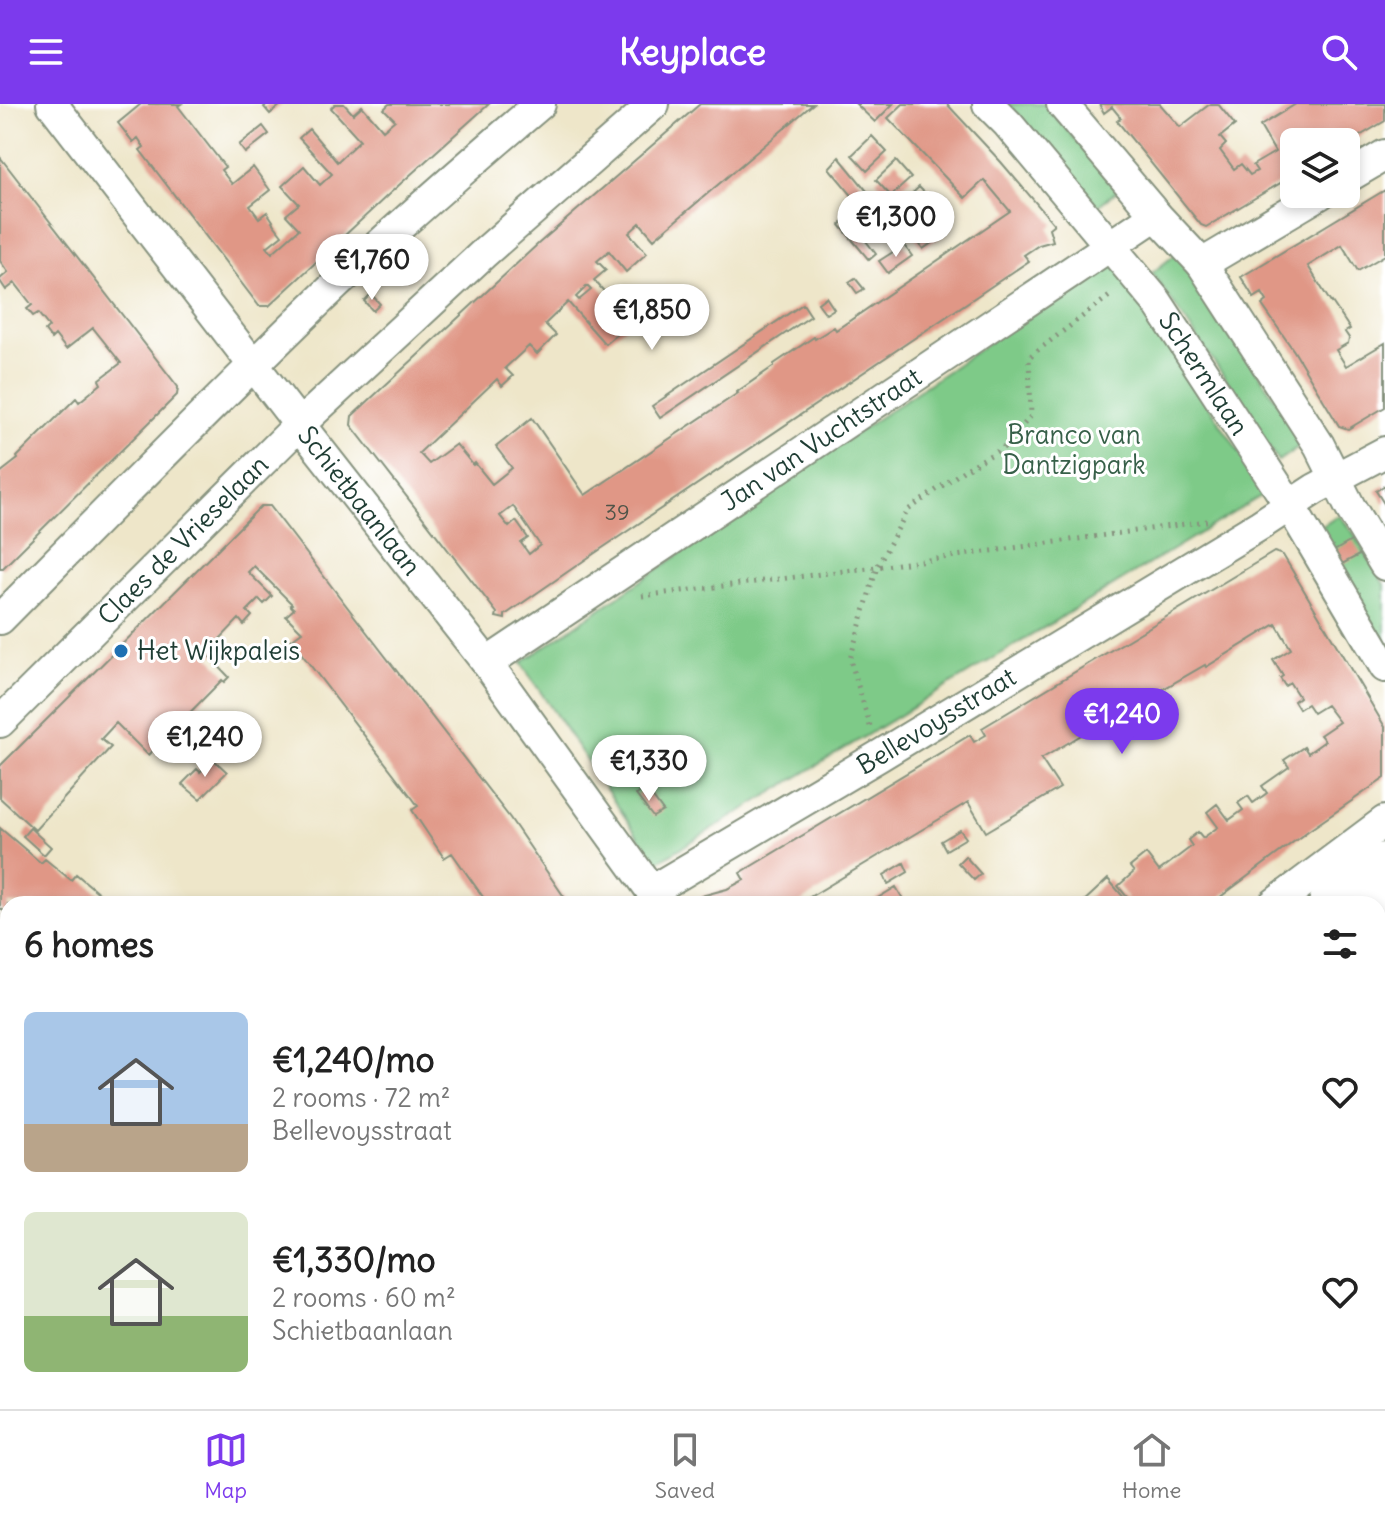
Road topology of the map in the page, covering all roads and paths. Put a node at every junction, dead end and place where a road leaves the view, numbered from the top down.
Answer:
1 (540, 104) edge
2 (654, 104) edge
3 (988, 104) edge
4 (1062, 104) edge
5 (68, 109) edge
6 (1385, 155) edge
7 (1360, 170) edge
8 (1296, 208) edge
9 (1156, 215) junction
10 (1109, 245) junction
11 (1202, 264) junction
12 (1135, 277) junction
13 (254, 366) junction
14 (299, 425) junction
15 (1385, 452) edge
16 (1337, 478) junction
17 (1289, 504) junction
18 (1215, 520) dead end
19 (1385, 565) edge
20 (877, 567) junction
21 (640, 597) dead end
22 (0, 619) edge
23 (487, 663) junction
24 (1385, 667) edge
25 (0, 722) edge
26 (879, 756) junction
27 (1385, 821) edge
28 (1385, 865) edge
29 (655, 896) edge
30 (658, 896) edge
31 (1285, 896) edge
32 (1342, 896) edge

1 - 13 street
2 - 14 street, Claes de Vrieselaan
3 - 10 street, Schermlaan
4 - 9 street
5 - 13 street, Schietbaanlaan
6 - 7 street
8 - 11 street
9 - 10 street, Jan van Vuchtstraat
9 - 11 street
10 - 12 street, Schermlaan
10 - 23 street, Jan van Vuchtstraat
11 - 16 street
12 - 17 street, Schermlaan
12 - 20 path
13 - 14 street, Schietbaanlaan
13 - 22 street
14 - 23 street, Schietbaanlaan
14 - 25 street, Claes de Vrieselaan
15 - 16 street, Bellevoysstraat
16 - 17 street, Bellevoysstraat
16 - 19 street
17 - 24 street, Schermlaan
17 - 26 street, Bellevoysstraat
18 - 20 path
20 - 21 path
20 - 26 path
23 - 29 street, Schietbaanlaan
26 - 30 street, Bellevoysstraat
27 - 31 street
28 - 32 main road

